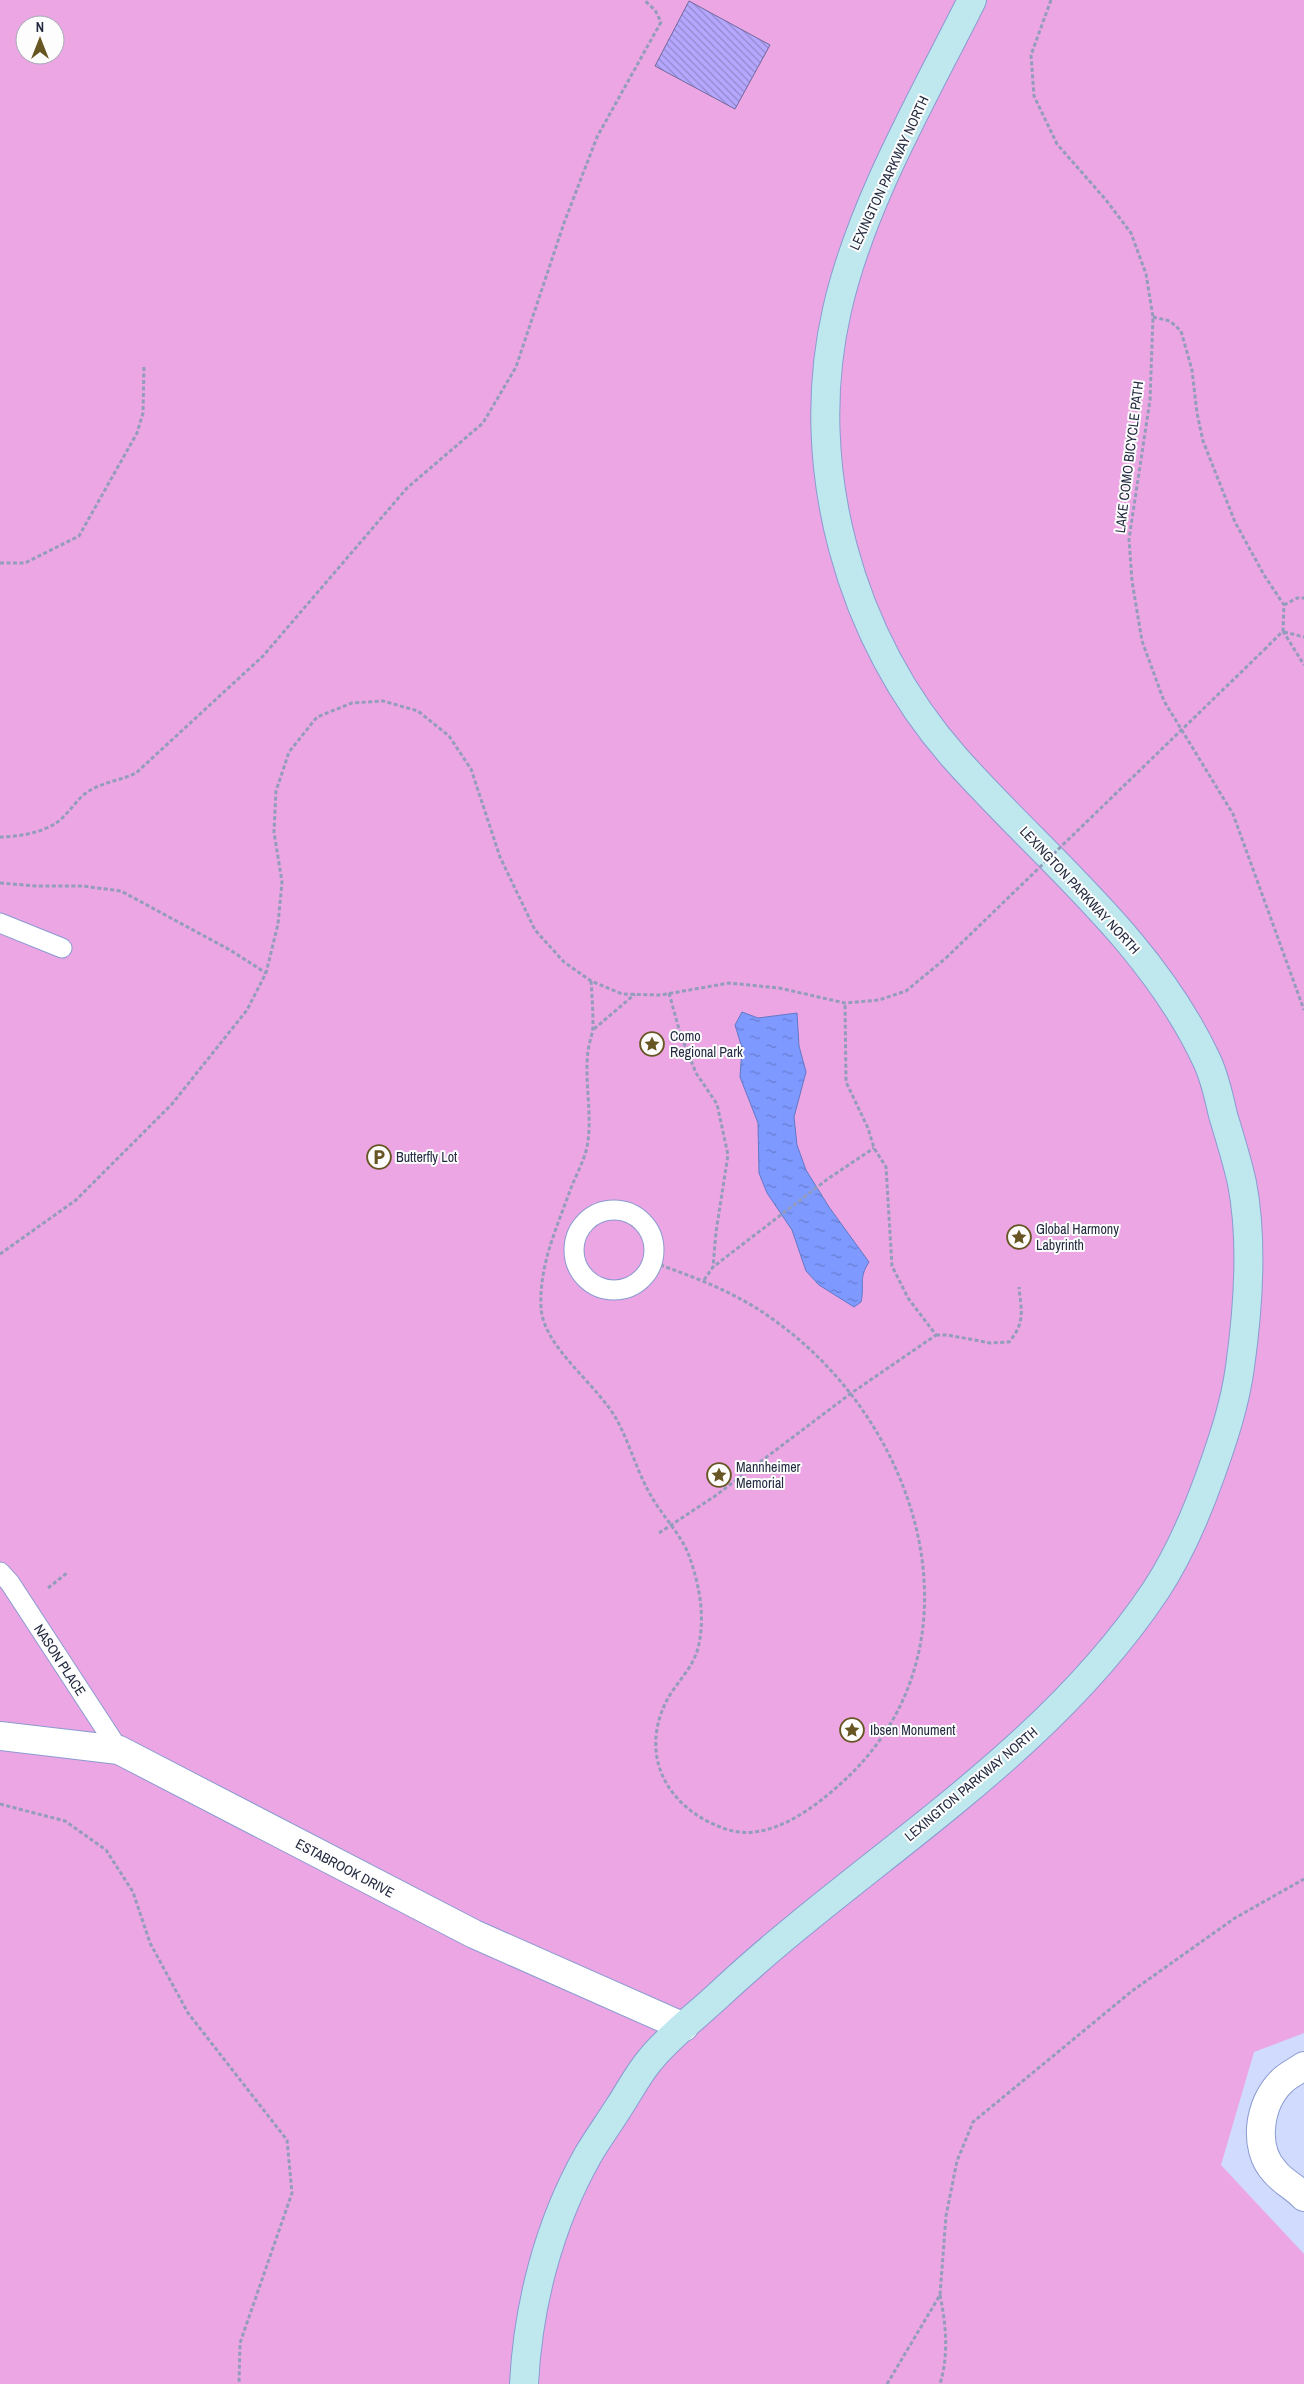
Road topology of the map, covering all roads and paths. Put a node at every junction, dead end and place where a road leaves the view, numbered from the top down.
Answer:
1 (644, 0) edge
2 (972, 0) edge
3 (1051, 0) edge
4 (1153, 317) junction
5 (144, 365) dead end
6 (0, 563) edge
7 (1304, 598) edge
8 (1284, 605) junction
9 (1283, 631) junction
10 (1304, 637) edge
11 (1304, 665) edge
12 (0, 837) edge
13 (0, 883) edge
14 (0, 922) edge
15 (62, 948) dead end
16 (266, 973) junction
17 (591, 981) junction
18 (669, 993) junction
19 (636, 994) junction
20 (845, 1003) junction
21 (1304, 1010) edge
22 (594, 1030) junction
23 (874, 1148) junction
24 (0, 1254) edge
25 (652, 1262) junction
26 (713, 1267) junction
27 (704, 1280) junction
28 (1019, 1287) dead end
29 (936, 1335) junction
30 (850, 1394) junction
31 (671, 1526) junction
32 (659, 1533) dead end
33 (0, 1572) edge
34 (0, 1736) edge
35 (119, 1750) junction
36 (0, 1804) edge
37 (1304, 1879) edge
38 (684, 2027) junction
39 (1304, 2066) edge
40 (1304, 2197) edge
41 (940, 2295) junction
42 (239, 2384) edge
43 (524, 2384) edge
44 (887, 2384) edge
45 (940, 2384) edge

1 - 12 path
2 - 38 main road, LEXINGTON PARKWAY NORTH
3 - 4 path, LAKE COMO BICYCLE PATH
4 - 8 path
4 - 21 path, LAKE COMO BICYCLE PATH
5 - 6 path
7 - 8 path
8 - 9 path
9 - 10 path
9 - 11 path
9 - 20 path, bridge
13 - 16 path
14 - 15 lane
16 - 17 path
16 - 24 path
17 - 19 path
17 - 22 path
18 - 19 path
18 - 20 path
18 - 26 path
19 - 22 path
20 - 23 path
22 - 31 path
23 - 26 path
23 - 29 path
25 - 25 lane
25 - 27 path
26 - 27 path
27 - 30 path
28 - 29 path
29 - 30 path
30 - 31 path
30 - 31 path
31 - 32 path
33 - 35 lane, NASON PLACE
34 - 35 street, ESTABROOK DRIVE
35 - 38 street, ESTABROOK DRIVE
36 - 42 path
37 - 41 path
38 - 43 main road, LEXINGTON PARKWAY NORTH
39 - 40 street
41 - 44 path
41 - 45 path

